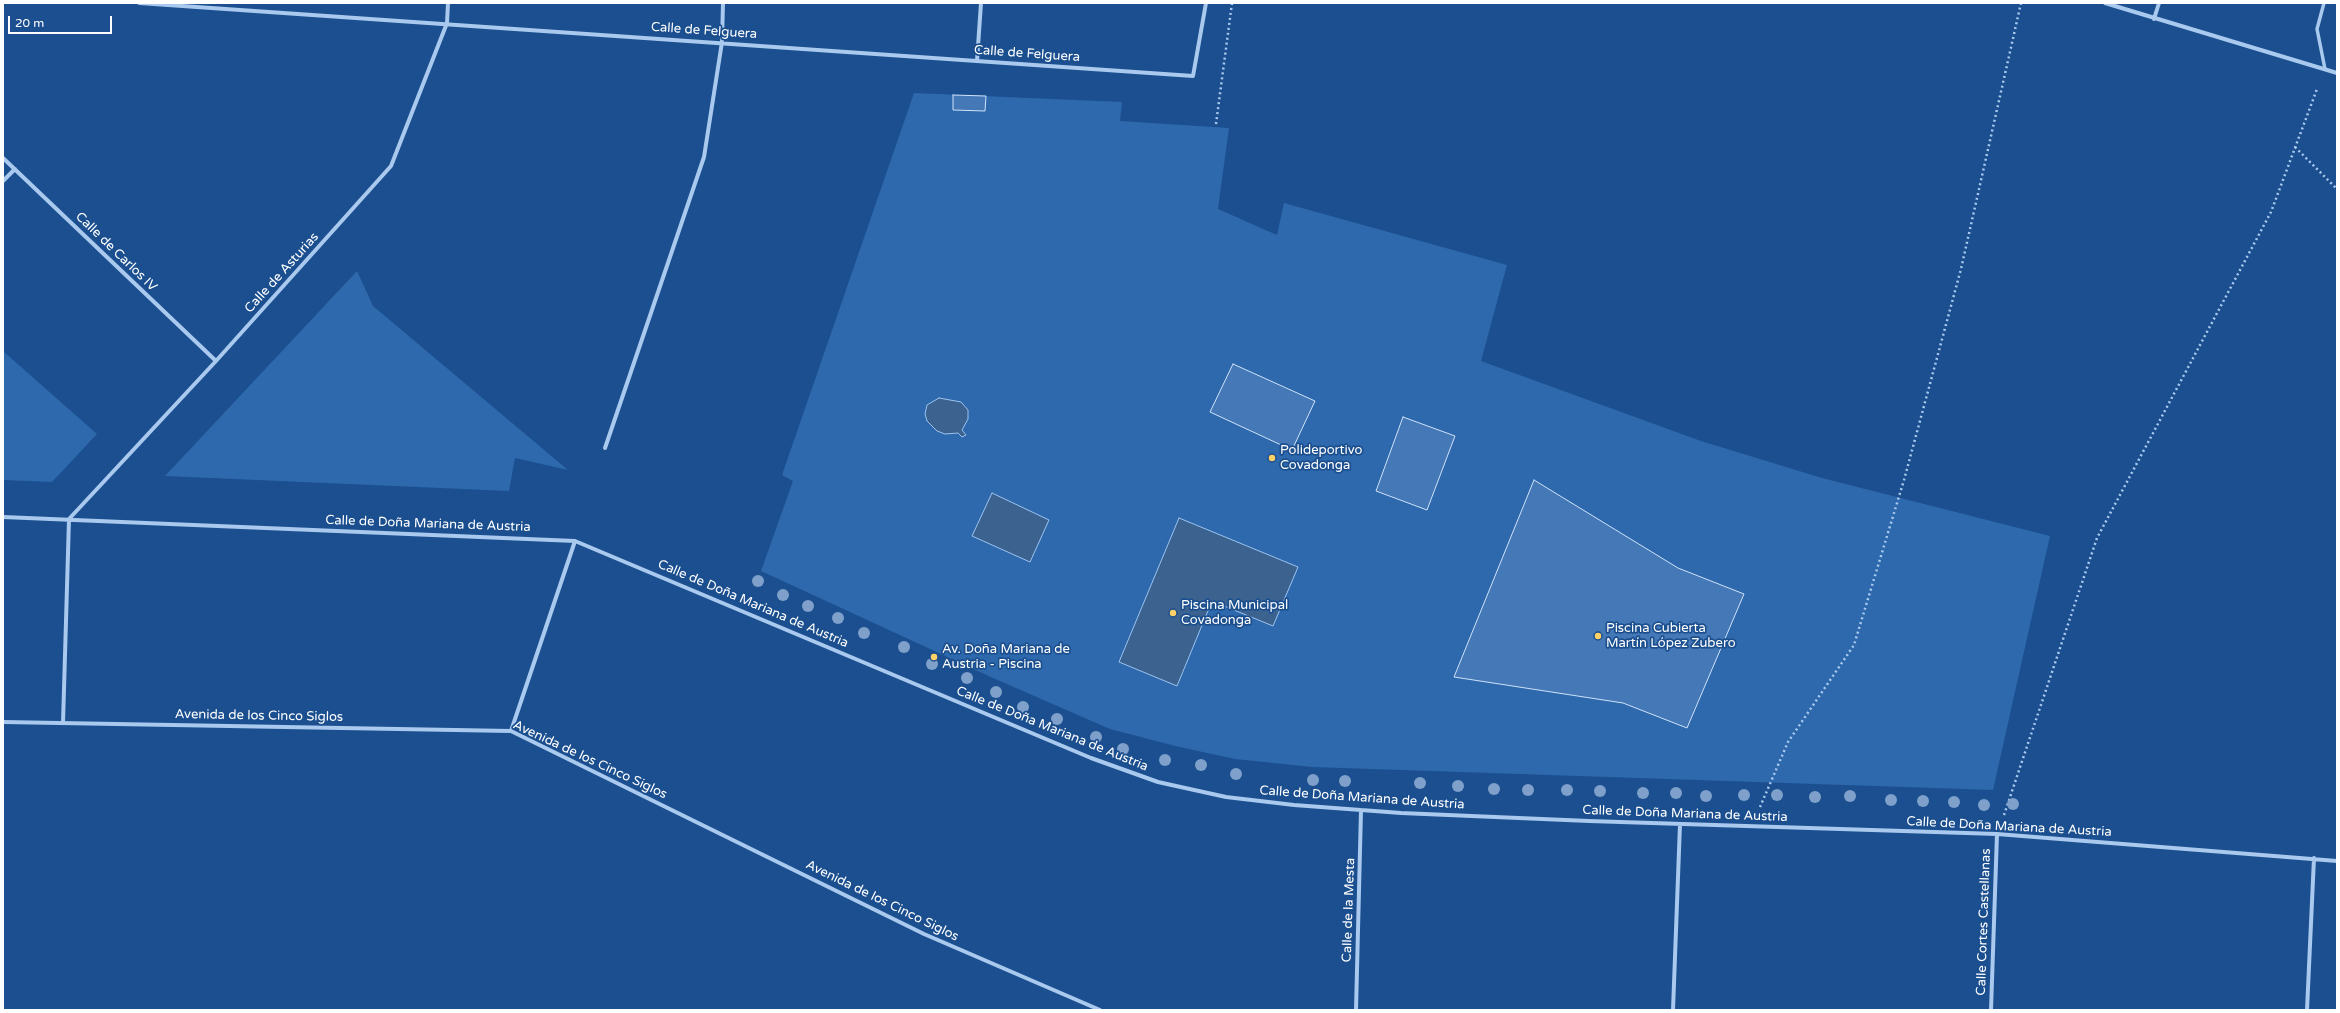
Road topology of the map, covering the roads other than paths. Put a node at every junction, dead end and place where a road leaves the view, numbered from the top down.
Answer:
1 (139, 3) edge
2 (448, 3) edge
3 (723, 3) edge
4 (981, 3) edge
5 (1206, 3) edge
6 (2105, 3) edge
7 (2159, 3) edge
8 (2324, 3) edge
9 (2154, 19) junction
10 (447, 23) junction
11 (722, 42) junction
12 (977, 61) junction
13 (2324, 69) junction
14 (2337, 73) edge
15 (3, 158) edge
16 (15, 169) junction
17 (3, 181) edge
18 (216, 361) junction
19 (605, 448) dead end
20 (3, 517) edge
21 (69, 519) junction
22 (576, 541) junction
23 (3, 722) edge
24 (63, 723) junction
25 (511, 731) junction
26 (1362, 810) junction
27 (1680, 824) junction
28 (1997, 834) junction
29 (2314, 858) junction
30 (2337, 861) edge
31 (1100, 1010) edge
32 (1356, 1010) edge
33 (1673, 1010) edge
34 (1991, 1010) edge
35 (2308, 1010) edge

1 - 10 street, Calle de Felguera
2 - 10 street, Calle de Asturias
3 - 11 street
4 - 12 street
5 - 12 street, Calle de Felguera
6 - 9 street
7 - 9 street
8 - 13 street
9 - 13 street
10 - 11 street, Calle de Felguera
10 - 18 street, Calle de Asturias
11 - 12 street, Calle de Felguera
11 - 19 street
13 - 14 street
15 - 16 street, Calle de Carlos IV
16 - 17 street
16 - 18 street, Calle de Carlos IV
18 - 21 street, Calle de Asturias
20 - 21 street, Calle de Doña Mariana de Austria
21 - 22 street, Calle de Doña Mariana de Austria
21 - 24 street
22 - 25 street
22 - 26 street, Calle de Doña Mariana de Austria
23 - 24 street, Avenida de los Cinco Siglos
24 - 25 street, Avenida de los Cinco Siglos
25 - 31 street, Avenida de los Cinco Siglos
26 - 27 street, Calle de Doña Mariana de Austria
26 - 32 street, Calle de la Mesta
27 - 28 street, Calle de Doña Mariana de Austria
27 - 33 street
28 - 29 street, Calle de Doña Mariana de Austria
28 - 34 street, Calle Cortes Castellanas
29 - 30 street, Calle de Doña Mariana de Austria
29 - 35 street

